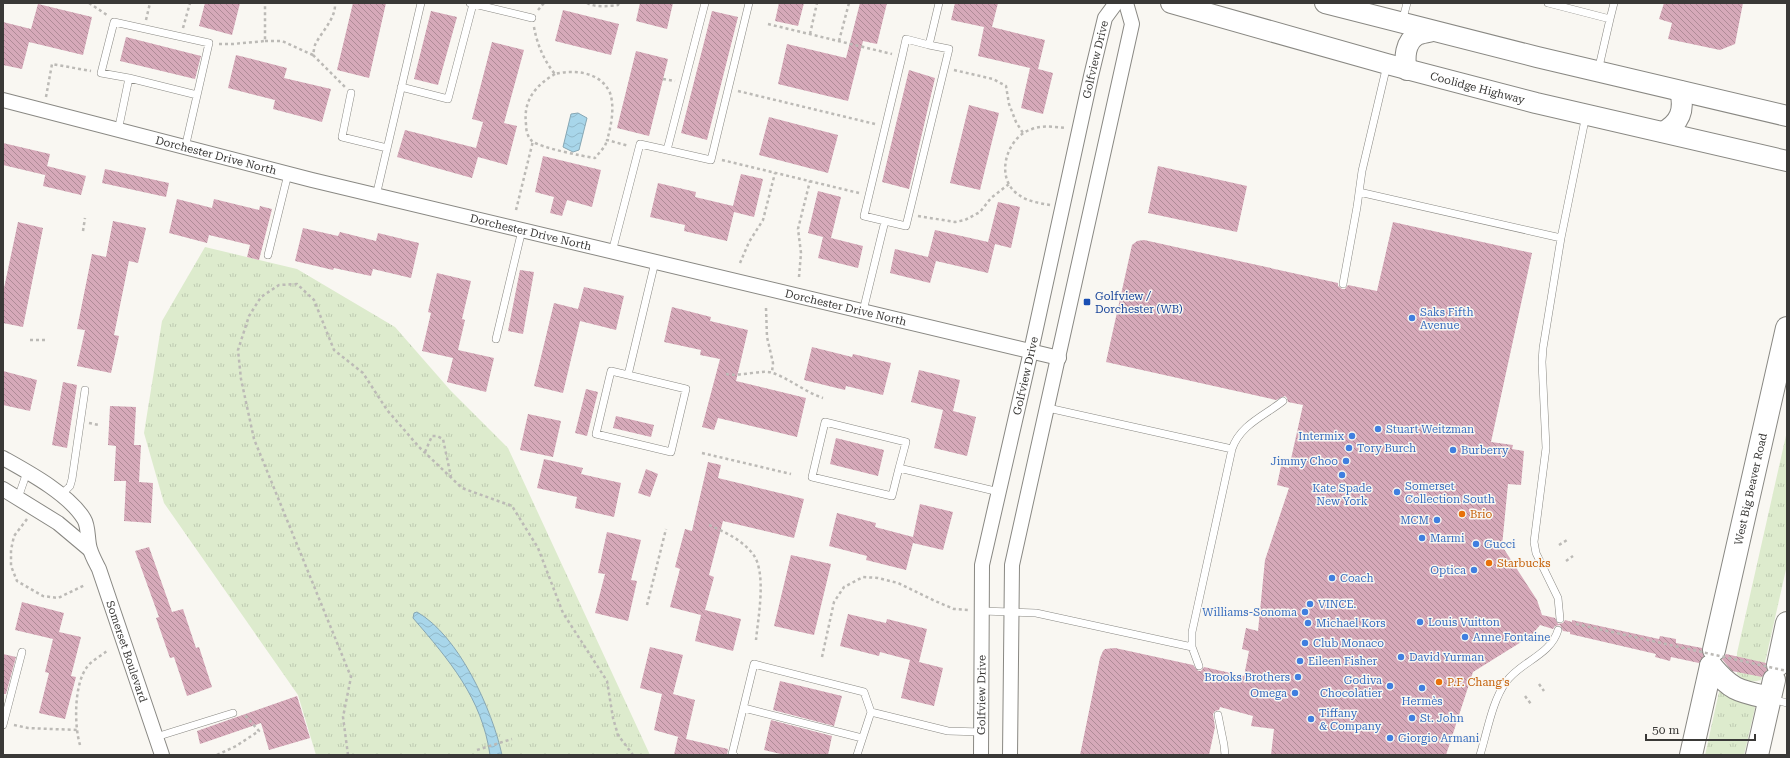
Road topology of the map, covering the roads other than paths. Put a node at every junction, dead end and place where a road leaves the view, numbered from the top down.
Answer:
1 (421, 3) edge
2 (471, 3) edge
3 (705, 3) edge
4 (749, 3) edge
5 (939, 3) edge
6 (1116, 3) edge
7 (1126, 3) edge
8 (1171, 3) edge
9 (1325, 3) edge
10 (1407, 3) edge
11 (1548, 3) edge
12 (1614, 3) edge
13 (532, 18) road end
14 (1610, 19) junction
15 (1402, 23) junction
16 (1432, 31) junction
17 (930, 45) junction
18 (1387, 64) junction
19 (1407, 70) junction
20 (1598, 72) junction
21 (129, 78) junction
22 (401, 87) junction
23 (1680, 91) junction
24 (351, 94) road end
25 (197, 95) junction
26 (3, 100) edge
27 (1586, 114) junction
28 (1787, 116) edge
29 (118, 131) junction
30 (1663, 132) junction
31 (185, 148) junction
32 (387, 148) junction
33 (667, 150) junction
34 (1787, 161) edge
35 (288, 174) junction
36 (1359, 192) junction
37 (376, 196) junction
38 (885, 221) junction
39 (522, 230) junction
40 (1561, 238) junction
41 (612, 252) junction
42 (268, 254) dead end
43 (655, 262) junction
44 (1343, 284) dead end
45 (863, 311) junction
46 (1787, 328) edge
47 (496, 339) dead end
48 (1031, 351) junction
49 (1059, 358) junction
50 (628, 375) junction
51 (85, 390) dead end
52 (1283, 401) dead end
53 (1048, 408) junction
54 (1232, 449) junction
55 (3, 458) edge
56 (899, 468) junction
57 (27, 472) junction
58 (3, 489) edge
59 (999, 492) junction
60 (61, 495) junction
61 (18, 498) junction
62 (89, 549) junction
63 (975, 611) junction
64 (1010, 611) junction
65 (1560, 619) dead end
66 (1787, 623) edge
67 (1558, 630) dead end
68 (1192, 647) junction
69 (22, 652) dead end
70 (1712, 658) junction
71 (1199, 666) dead end
72 (1781, 672) edge
73 (744, 708) junction
74 (871, 712) junction
75 (233, 713) road end
76 (1218, 715) dead end
77 (3, 724) edge
78 (981, 732) junction
79 (156, 737) junction
80 (862, 738) junction
81 (162, 755) edge
82 (734, 755) edge
83 (857, 755) edge
84 (981, 755) edge
85 (1010, 755) edge
86 (1225, 755) edge
87 (1480, 755) edge
88 (1691, 755) edge
89 (1757, 755) edge

1 - 22 lane
2 - 13 lane
2 - 22 lane
3 - 33 lane
4 - 33 lane
5 - 17 lane
6 - 48 street, Golfview Drive
7 - 49 street
8 - 18 main road, Coolidge Highway
9 - 15 main road
10 - 15 lane
11 - 14 lane
12 - 14 lane
14 - 20 lane
15 - 16 main road
16 - 19 main road
16 - 20 main road
17 - 38 lane
17 - 38 lane
18 - 19 main road, Coolidge Highway
18 - 36 lane
19 - 27 main road, Coolidge Highway
20 - 23 main road
21 - 25 lane
21 - 25 lane
21 - 29 lane
22 - 32 lane
23 - 28 main road
23 - 30 main road
24 - 32 lane
25 - 31 lane
26 - 29 street, Dorchester Drive North
27 - 30 main road, Coolidge Highway
27 - 40 lane
29 - 31 street, Dorchester Drive North
30 - 34 main road, Coolidge Highway
31 - 35 street, Dorchester Drive North
32 - 37 lane
33 - 41 lane
35 - 37 street, Dorchester Drive North
35 - 42 lane
36 - 40 lane
36 - 44 lane
37 - 39 street, Dorchester Drive North
38 - 45 lane
39 - 41 street, Dorchester Drive North
39 - 47 lane
40 - 65 lane
41 - 43 street, Dorchester Drive North
43 - 45 street, Dorchester Drive North
43 - 50 lane
45 - 48 street, Dorchester Drive North
46 - 70 main road, West Big Beaver Road
48 - 49 street, Dorchester Drive North
48 - 59 street, Golfview Drive
49 - 53 street
50 - 50 lane
51 - 60 lane
52 - 54 lane
53 - 54 lane
53 - 64 street
54 - 68 lane
55 - 57 street, Somerset Boulevard
56 - 56 lane
56 - 59 lane
57 - 60 street, Somerset Boulevard
57 - 61 lane
58 - 61 street, Somerset Boulevard
59 - 63 street, Golfview Drive
60 - 62 street, Somerset Boulevard
61 - 62 street, Somerset Boulevard
62 - 79 street, Somerset Boulevard
63 - 64 lane
63 - 78 street, Golfview Drive
64 - 68 lane
64 - 85 street
66 - 72 main road
67 - 87 lane
68 - 71 lane
69 - 77 lane
70 - 72 main road
70 - 88 main road, West Big Beaver Road
72 - 89 main road
73 - 74 lane
73 - 80 lane
73 - 82 lane
74 - 78 lane
74 - 80 lane
75 - 79 lane
76 - 86 lane
78 - 84 street, Golfview Drive
79 - 81 street, Somerset Boulevard
80 - 83 lane

